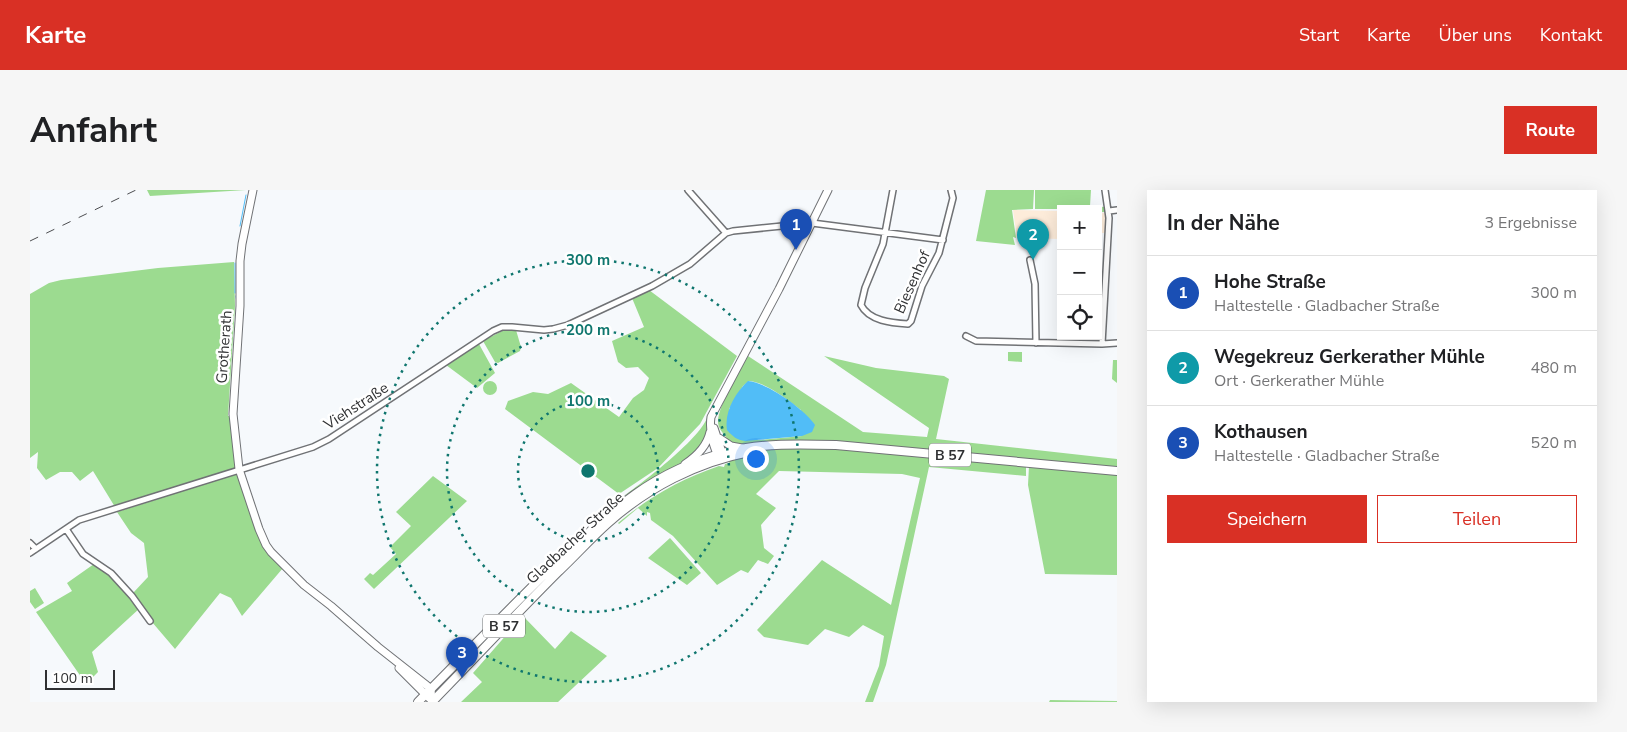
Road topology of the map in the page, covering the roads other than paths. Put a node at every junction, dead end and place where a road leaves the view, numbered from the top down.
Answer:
1 (253, 190) edge
2 (688, 190) edge
3 (828, 190) edge
4 (893, 190) edge
5 (951, 190) edge
6 (1105, 190) edge
7 (1117, 210) edge
8 (1109, 211) junction
9 (812, 223) junction
10 (726, 233) junction
11 (885, 233) junction
12 (943, 240) junction
13 (1030, 260) dead end
14 (966, 336) dead end
15 (1036, 343) junction
16 (1117, 343) edge
17 (1102, 344) junction
18 (714, 410) junction
19 (710, 426) junction
20 (718, 437) junction
21 (783, 445) junction
22 (743, 448) junction
23 (720, 456) junction
24 (682, 467) junction
25 (239, 470) junction
26 (1117, 470) edge
27 (66, 529) junction
28 (30, 544) edge
29 (36, 549) junction
30 (30, 553) edge
31 (150, 621) dead end
32 (428, 692) junction
33 (418, 702) edge
34 (432, 702) edge

1 - 25 street, Grotherath
2 - 10 street
3 - 9 street
4 - 11 street
5 - 12 street
6 - 8 street
7 - 8 street
8 - 17 street
9 - 10 street
9 - 11 street
9 - 18 street
10 - 25 street, Viehstraße
11 - 12 street
11 - 12 street, Biesenhof
13 - 15 street
14 - 15 street
15 - 17 street
16 - 17 street
18 - 19 street
18 - 20 street
19 - 23 street
19 - 24 street
20 - 22 street
20 - 23 street
21 - 22 main road, B 57
21 - 23 main road, B 57
21 - 26 main road, B 57
22 - 23 main road, B 57
23 - 24 main road, B 57
23 - 34 main road, Gladbacher Straße / B 57
24 - 32 main road, Gladbacher Straße / B 57
25 - 27 street, Viehstraße
25 - 32 street, Grotherath
27 - 29 street, Viehstraße
27 - 31 street
28 - 29 street
29 - 30 street, Viehstraße
32 - 33 main road, Gladbacher Straße / B 57
32 - 34 street, Grotherath

